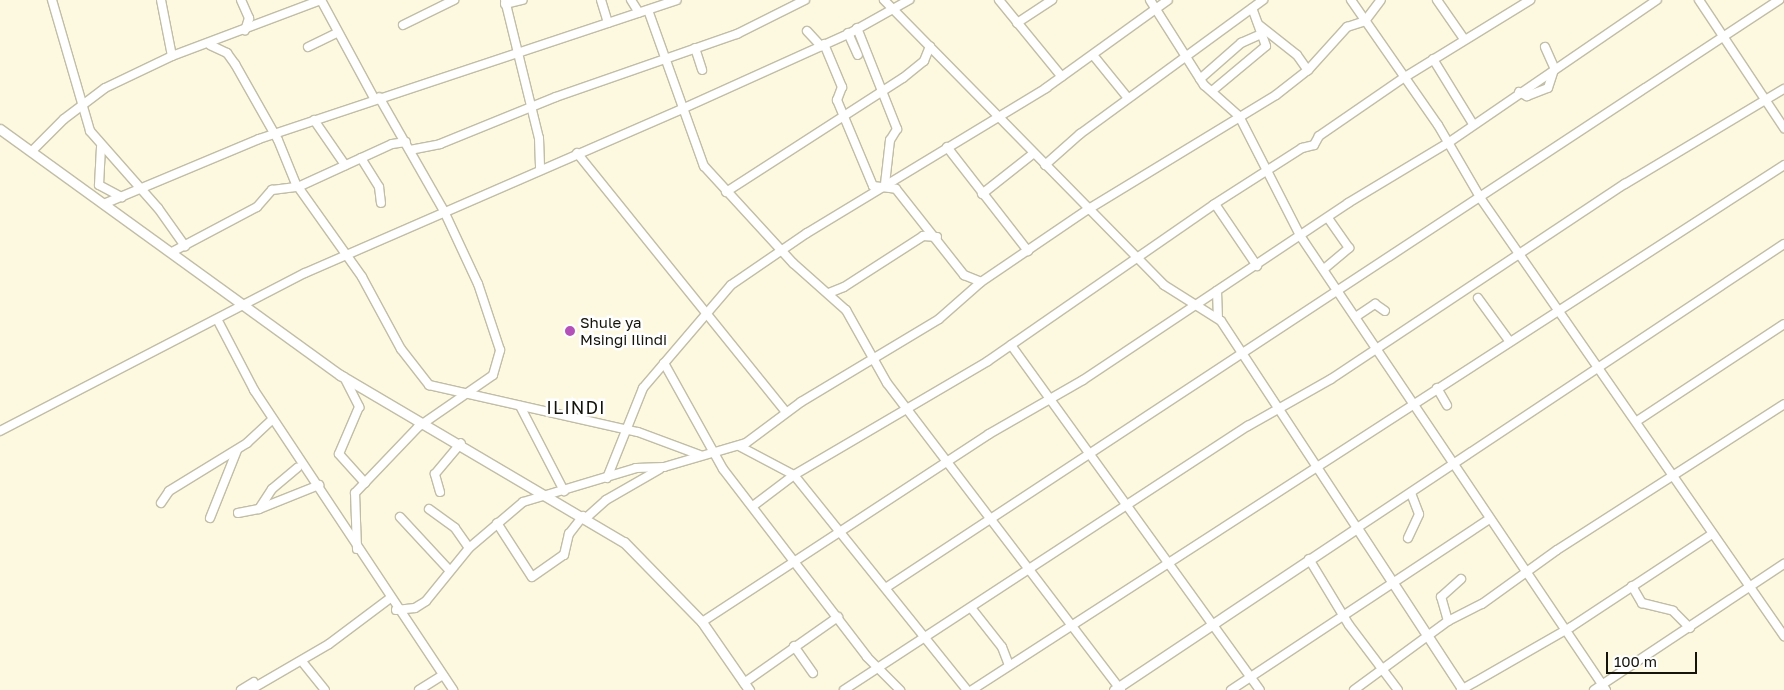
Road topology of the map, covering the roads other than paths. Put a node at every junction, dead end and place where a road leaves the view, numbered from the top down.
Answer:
1 (54, 0) edge
2 (161, 0) edge
3 (241, 0) edge
4 (321, 0) edge
5 (454, 0) edge
6 (523, 0) edge
7 (601, 0) edge
8 (630, 0) edge
9 (676, 0) edge
10 (805, 0) edge
11 (884, 0) edge
12 (909, 0) edge
13 (999, 0) edge
14 (1052, 0) edge
15 (1150, 0) edge
16 (1168, 0) edge
17 (1263, 0) edge
18 (1351, 0) edge
19 (1381, 0) edge
20 (1437, 0) edge
21 (1530, 0) edge
22 (1657, 0) edge
23 (1699, 0) edge
24 (1779, 0) edge
25 (505, 2) edge
26 (1252, 8) junction
27 (893, 9) junction
28 (648, 10) junction
29 (1154, 11) junction
30 (639, 12) junction
31 (1365, 21) junction
32 (608, 23) junction
33 (1017, 23) junction
34 (403, 25) dead end
35 (1258, 25) junction
36 (858, 28) junction
37 (245, 30) junction
38 (807, 31) dead end
39 (337, 33) junction
40 (848, 33) junction
41 (234, 35) junction
42 (1259, 35) junction
43 (1727, 37) junction
44 (1464, 39) junction
45 (210, 45) junction
46 (822, 45) junction
47 (930, 46) junction
48 (308, 47) dead end
49 (1545, 47) dead end
50 (695, 48) junction
51 (516, 50) junction
52 (227, 53) junction
53 (858, 55) dead end
54 (1093, 55) junction
55 (172, 56) junction
56 (1183, 57) junction
57 (664, 58) junction
58 (1433, 59) junction
59 (1554, 69) junction
60 (702, 70) dead end
61 (1308, 71) junction
62 (1062, 77) junction
63 (1405, 77) junction
64 (1200, 80) junction
65 (1784, 89) edge
66 (1212, 91) junction
67 (884, 92) junction
68 (1519, 92) junction
69 (377, 98) junction
70 (1128, 98) junction
71 (1765, 99) junction
72 (84, 103) junction
73 (531, 108) junction
74 (682, 108) junction
75 (999, 115) junction
76 (846, 116) junction
77 (1239, 116) junction
78 (314, 120) junction
79 (1473, 124) junction
80 (1784, 128) edge
81 (0, 129) edge
82 (275, 134) junction
83 (1448, 144) junction
84 (408, 146) junction
85 (101, 147) junction
86 (947, 147) junction
87 (32, 150) junction
88 (577, 153) junction
89 (1034, 153) junction
90 (362, 158) junction
91 (345, 165) junction
92 (1045, 165) junction
93 (1784, 165) edge
94 (540, 170) junction
95 (1264, 173) junction
96 (885, 184) junction
97 (298, 187) junction
98 (141, 188) junction
99 (726, 192) junction
100 (982, 194) junction
101 (124, 197) junction
102 (1481, 199) junction
103 (106, 203) junction
104 (381, 203) dead end
105 (1215, 204) junction
106 (1087, 210) junction
107 (444, 211) junction
108 (1328, 218) junction
109 (936, 236) junction
110 (1301, 237) junction
111 (1784, 244) edge
112 (185, 246) junction
113 (781, 251) junction
114 (1028, 251) junction
115 (172, 252) junction
116 (347, 254) junction
117 (1521, 254) junction
118 (1136, 257) junction
119 (1257, 266) junction
120 (1324, 270) junction
121 (981, 282) junction
122 (1339, 290) junction
123 (1217, 291) junction
124 (829, 292) junction
125 (1478, 298) dead end
126 (1193, 305) junction
127 (244, 307) junction
128 (1558, 310) junction
129 (1385, 311) dead end
130 (707, 314) junction
131 (1357, 316) junction
132 (1218, 318) junction
133 (218, 321) junction
134 (1784, 324) edge
135 (1510, 342) junction
136 (1011, 344) junction
137 (1377, 346) junction
138 (1243, 355) junction
139 (870, 358) junction
140 (664, 363) junction
141 (1597, 368) junction
142 (344, 377) junction
143 (1437, 388) junction
144 (470, 392) junction
145 (1053, 397) junction
146 (1412, 404) junction
147 (1784, 404) edge
148 (1448, 405) dead end
149 (520, 406) junction
150 (1279, 408) junction
151 (907, 409) junction
152 (786, 412) junction
153 (273, 419) junction
154 (1637, 421) junction
155 (425, 423) junction
156 (625, 429) junction
157 (0, 431) edge
158 (462, 443) junction
159 (739, 446) junction
160 (237, 450) junction
161 (712, 451) junction
162 (1092, 451) junction
163 (700, 455) junction
164 (949, 463) junction
165 (1453, 465) junction
166 (1316, 466) junction
167 (664, 467) junction
168 (297, 468) dead end
169 (794, 475) junction
170 (607, 478) junction
171 (1675, 478) junction
172 (365, 483) junction
173 (319, 485) junction
174 (564, 491) junction
175 (440, 492) dead end
176 (542, 493) junction
177 (1411, 493) junction
178 (161, 503) dead end
179 (1128, 504) junction
180 (752, 506) junction
181 (259, 509) junction
182 (429, 509) dead end
183 (238, 513) dead end
184 (400, 517) dead end
185 (585, 517) junction
186 (210, 518) dead end
187 (990, 518) junction
188 (1489, 519) junction
189 (497, 523) junction
190 (1357, 528) junction
191 (841, 530) junction
192 (1712, 534) junction
193 (1408, 538) dead end
194 (357, 548) junction
195 (469, 548) junction
196 (791, 560) junction
197 (1309, 560) junction
198 (1170, 561) junction
199 (1784, 564) edge
200 (449, 570) junction
201 (1028, 570) junction
202 (1525, 572) junction
203 (1461, 580) dead end
204 (1392, 584) junction
205 (1632, 586) junction
206 (886, 587) junction
207 (1749, 587) junction
208 (389, 599) junction
209 (972, 609) junction
210 (396, 610) junction
211 (838, 617) junction
212 (1346, 618) junction
213 (702, 622) junction
214 (1448, 622) junction
215 (1213, 623) junction
216 (1071, 627) junction
217 (1690, 628) junction
218 (1565, 630) junction
219 (1428, 636) junction
220 (1784, 636) edge
221 (926, 637) junction
222 (794, 646) junction
223 (304, 661) junction
224 (878, 665) junction
225 (1010, 665) junction
226 (1384, 668) junction
227 (814, 674) dead end
228 (441, 676) dead end
229 (1250, 677) junction
230 (746, 686) edge
231 (1604, 687) edge
232 (1118, 689) edge
233 (241, 690) edge
234 (250, 690) edge
235 (325, 690) edge
236 (419, 690) edge
237 (453, 690) edge
238 (844, 690) edge
239 (900, 690) edge
240 (967, 690) edge
241 (972, 690) edge
242 (1231, 690) edge
243 (1260, 690) edge
244 (1354, 690) edge
245 (1398, 690) edge
246 (1462, 690) edge
247 (1594, 690) edge

1 - 72 street
2 - 55 street
3 - 37 street
4 - 37 street
4 - 39 street
5 - 34 street
6 - 25 street
7 - 32 street
8 - 30 street
9 - 28 street
10 - 50 street
11 - 27 street
12 - 27 street
13 - 33 street
14 - 33 street
15 - 29 street
16 - 29 street
17 - 26 street
18 - 31 street
19 - 31 street
20 - 44 street
21 - 44 street
22 - 59 street
23 - 43 street
24 - 43 street
25 - 51 street
26 - 35 street
26 - 56 street
27 - 36 street
27 - 47 street
28 - 30 street
28 - 57 street
29 - 54 street
29 - 56 street
30 - 32 street
31 - 61 street
31 - 63 street
32 - 51 street
33 - 62 street
35 - 42 street
35 - 61 street
36 - 40 street
36 - 67 street
37 - 41 street
38 - 46 street
39 - 48 street
39 - 69 street
40 - 46 street
40 - 53 street
41 - 45 street
41 - 52 street
42 - 64 street
42 - 66 street
43 - 71 street
43 - 102 street
44 - 58 street
45 - 52 street
45 - 55 street
46 - 74 street
46 - 76 street
47 - 67 street
47 - 75 street
49 - 59 street
50 - 57 street
50 - 60 street
51 - 69 street
51 - 73 street
52 - 82 street
54 - 62 street
54 - 70 street
55 - 72 street
56 - 64 street
56 - 70 street
57 - 73 street
57 - 74 street
58 - 63 street
58 - 79 street
59 - 68 street
59 - 68 street
61 - 77 street
62 - 75 street
63 - 83 street
63 - 95 street
64 - 66 street
65 - 71 street
66 - 77 street
67 - 76 street
67 - 96 street
68 - 79 street
69 - 78 street
69 - 84 street
70 - 92 street
71 - 80 street
71 - 117 street
72 - 85 street
72 - 87 street
73 - 84 street
73 - 94 street
74 - 88 street
74 - 99 street
75 - 86 street
75 - 89 street
76 - 96 street
76 - 99 street
77 - 95 street
77 - 106 street
78 - 82 street
78 - 91 street
79 - 83 street
81 - 87 street
82 - 97 street
82 - 98 street
83 - 102 street
83 - 108 street
84 - 90 street
84 - 107 street
85 - 98 street
85 - 101 street
86 - 96 street
86 - 100 street
87 - 103 street
88 - 94 street
88 - 130 street
89 - 92 street
89 - 100 street
90 - 91 street
90 - 104 street
91 - 97 street
92 - 106 street
93 - 128 street
94 - 107 street
95 - 105 street
95 - 110 street
96 - 109 street
96 - 113 street
97 - 112 street
97 - 116 street
98 - 101 street
98 - 112 street
99 - 113 street
100 - 114 street
101 - 103 street
102 - 117 street
102 - 122 street
103 - 115 street
105 - 118 street
105 - 119 street
106 - 114 street
106 - 118 street
107 - 116 street
107 - 144 street
108 - 110 street
108 - 120 street
109 - 121 street
109 - 124 street
110 - 119 street
110 - 120 street
111 - 141 street
112 - 115 street
113 - 124 street
113 - 130 street
114 - 121 street
115 - 127 street
116 - 127 street
116 - 144 street
117 - 128 street
117 - 137 street
118 - 126 street
118 - 136 street
119 - 123 street
120 - 122 street
121 - 139 street
122 - 131 street
122 - 138 street
123 - 126 street
123 - 132 street
124 - 139 street
125 - 135 street
126 - 132 street
126 - 145 street
127 - 133 street
127 - 142 street
128 - 135 street
128 - 141 street
129 - 131 street
130 - 140 street
130 - 152 street
131 - 137 street
132 - 138 street
133 - 153 street
133 - 157 street
134 - 154 street
135 - 143 street
136 - 145 street
136 - 151 street
137 - 146 street
137 - 150 street
138 - 150 street
138 - 162 street
139 - 151 street
139 - 152 street
140 - 156 street
140 - 161 street
141 - 154 street
141 - 165 street
142 - 155 street
142 - 172 street
143 - 146 street
143 - 148 street
144 - 149 street
144 - 155 street
145 - 162 street
145 - 164 street
146 - 165 street
146 - 166 street
147 - 171 street
149 - 156 street
149 - 174 street
150 - 166 street
150 - 179 street
151 - 164 street
151 - 169 street
152 - 159 street
153 - 160 street
153 - 173 street
154 - 171 street
155 - 158 street
155 - 172 street
156 - 163 street
156 - 170 street
158 - 175 street
158 - 176 street
159 - 161 street
159 - 169 street
160 - 178 street
160 - 186 street
161 - 163 street
161 - 180 street
162 - 179 street
162 - 187 street
163 - 167 street
164 - 187 street
164 - 191 street
165 - 177 street
165 - 188 street
166 - 190 street
166 - 198 street
167 - 170 street
167 - 185 street
168 - 181 street
169 - 180 street
169 - 191 street
170 - 174 street
171 - 192 street
171 - 202 street
172 - 194 street
173 - 181 street
173 - 194 street
174 - 176 street
176 - 185 street
176 - 189 street
177 - 190 street
177 - 193 street
179 - 198 street
179 - 201 street
180 - 196 street
181 - 183 street
182 - 195 street
184 - 200 street
185 - 189 street
185 - 213 street
187 - 201 street
187 - 206 street
188 - 202 street
188 - 204 street
189 - 195 street
190 - 197 street
190 - 204 street
191 - 196 street
191 - 206 street
192 - 205 street
192 - 207 street
194 - 208 street
195 - 200 street
196 - 211 street
196 - 213 street
197 - 212 street
197 - 215 street
198 - 215 street
198 - 216 street
199 - 207 street
200 - 210 street
201 - 209 street
201 - 216 street
202 - 214 street
202 - 218 street
203 - 214 street
204 - 212 street
204 - 219 street
205 - 217 street
205 - 218 street
206 - 221 street
207 - 217 street
207 - 220 street
208 - 210 street
208 - 223 street
209 - 221 street
209 - 225 street
210 - 237 street
211 - 222 street
211 - 224 street
212 - 226 street
212 - 229 street
213 - 230 street
214 - 219 street
215 - 229 street
215 - 232 street
216 - 225 street
216 - 232 street
217 - 231 street
218 - 231 street
218 - 246 street
219 - 226 street
219 - 246 street
221 - 224 street
221 - 240 street
222 - 227 street
222 - 230 street
223 - 233 street
223 - 234 street
223 - 235 street
224 - 238 street
224 - 239 street
225 - 241 street
226 - 244 street
226 - 245 street
228 - 236 street
229 - 242 street
229 - 243 street
231 - 247 street

